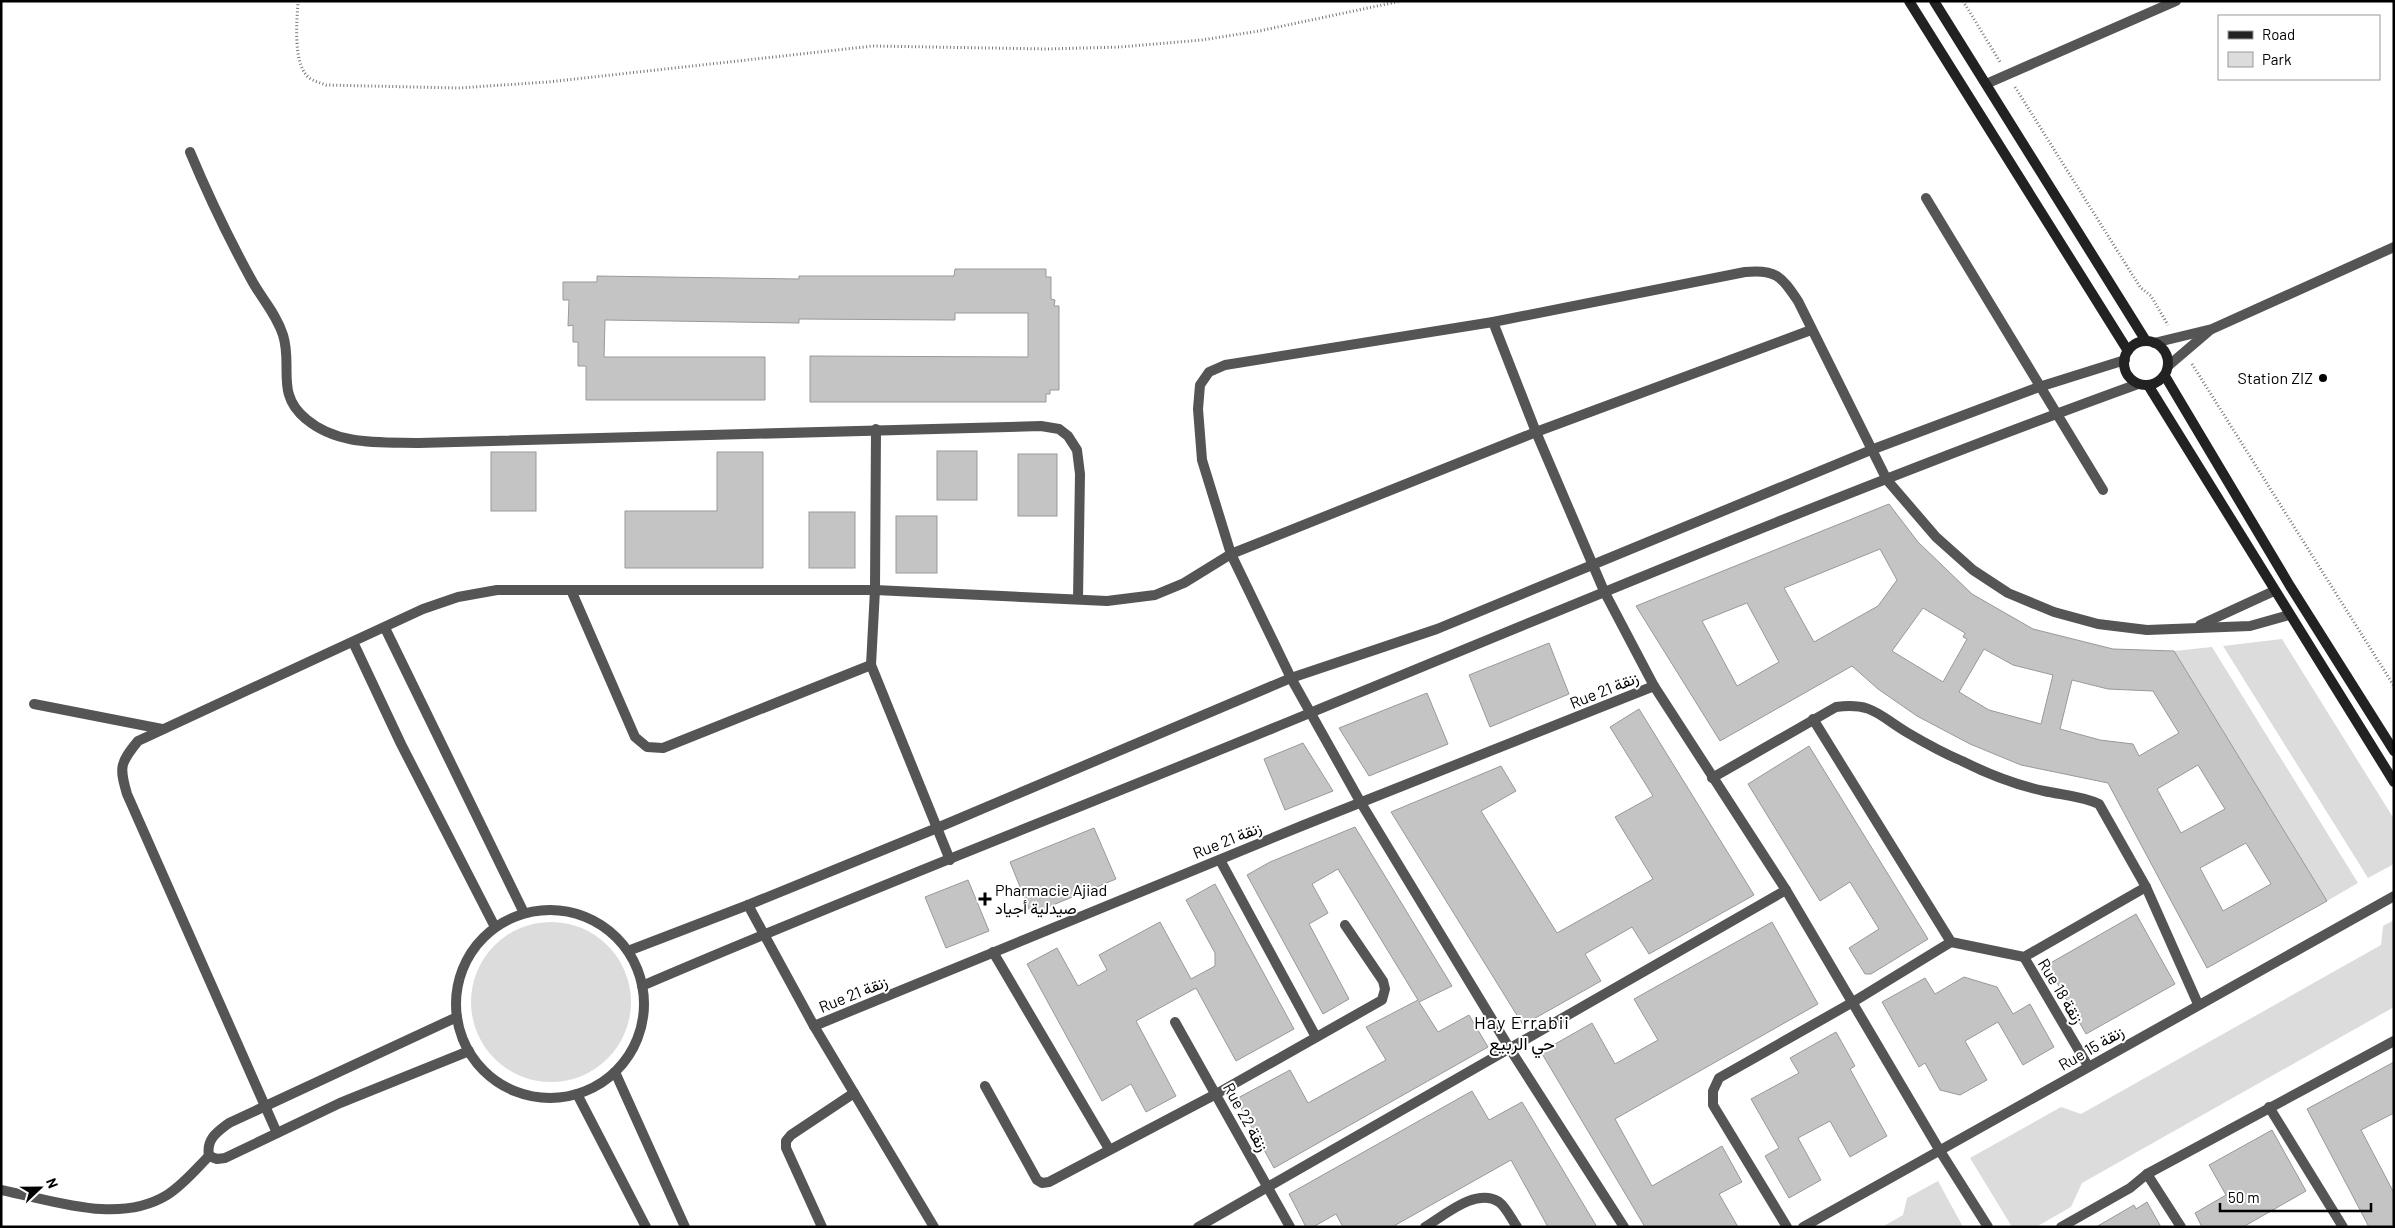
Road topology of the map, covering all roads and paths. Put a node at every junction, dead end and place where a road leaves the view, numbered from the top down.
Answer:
1 (298, 1) edge
2 (1401, 1) edge
3 (1909, 1) edge
4 (1934, 1) edge
5 (2176, 1) edge
6 (1986, 84) junction
7 (2035, 120) dead end
8 (190, 152) dead end
9 (1926, 198) dead end
10 (2394, 247) edge
11 (1493, 322) junction
12 (2212, 329) junction
13 (1811, 330) junction
14 (2176, 338) junction
15 (2150, 342) junction
16 (2184, 352) junction
17 (2126, 355) junction
18 (2166, 371) junction
19 (2143, 385) junction
20 (2039, 386) junction
21 (2055, 414) junction
22 (876, 429) junction
23 (1536, 432) junction
24 (1871, 450) junction
25 (1887, 480) junction
26 (2103, 490) dead end
27 (1231, 554) junction
28 (1592, 564) junction
29 (571, 590) junction
30 (875, 590) junction
31 (1604, 591) junction
32 (2274, 591) junction
33 (1078, 599) junction
34 (2289, 615) junction
35 (385, 628) junction
36 (2194, 628) junction
37 (353, 642) junction
38 (871, 665) junction
39 (1291, 678) junction
40 (1654, 686) junction
41 (2394, 686) edge
42 (34, 704) dead end
43 (1311, 712) junction
44 (1813, 720) junction
45 (162, 729) junction
46 (2394, 751) edge
47 (1712, 778) junction
48 (2394, 782) edge
49 (1361, 803) junction
50 (937, 828) junction
51 (950, 860) junction
52 (1220, 860) junction
53 (2146, 887) junction
54 (1786, 890) junction
55 (2394, 896) edge
56 (748, 905) junction
57 (524, 913) junction
58 (1345, 925) dead end
59 (495, 928) junction
60 (764, 934) junction
61 (1951, 942) junction
62 (628, 951) junction
63 (994, 952) junction
64 (2024, 957) junction
65 (642, 986) junction
66 (1853, 1002) junction
67 (2198, 1004) junction
68 (458, 1017) junction
69 (1174, 1022) dead end
70 (814, 1026) junction
71 (1316, 1037) junction
72 (2394, 1041) edge
73 (1510, 1049) junction
74 (469, 1051) junction
75 (2088, 1066) junction
76 (615, 1072) junction
77 (985, 1086) dead end
78 (854, 1093) junction
79 (577, 1094) junction
80 (1216, 1094) junction
81 (265, 1106) junction
82 (2269, 1106) junction
83 (277, 1133) junction
84 (1109, 1149) junction
85 (1940, 1151) junction
86 (209, 1156) junction
87 (2147, 1174) junction
88 (1268, 1188) junction
89 (1, 1190) edge
90 (933, 1224) edge
91 (646, 1227) edge
92 (685, 1227) edge
93 (822, 1227) edge
94 (921, 1227) edge
95 (1198, 1227) edge
96 (1290, 1227) edge
97 (1425, 1227) edge
98 (1518, 1227) edge
99 (1624, 1227) edge
100 (1787, 1227) edge
101 (1804, 1227) edge
102 (1988, 1227) edge
103 (2061, 1227) edge
104 (2181, 1227) edge
105 (2343, 1227) edge

1 - 2 path
3 - 17 main road
4 - 6 main road
5 - 6 street
6 - 15 main road
7 - 14 path
8 - 22 street
9 - 20 street
10 - 12 street
11 - 13 street
11 - 23 street
11 - 27 street
12 - 14 street
12 - 16 street
13 - 23 street
13 - 24 street
14 - 15 street
15 - 17 main road
15 - 18 main road
16 - 18 street
16 - 41 path
17 - 19 main road
17 - 20 street
18 - 19 main road
18 - 46 main road
19 - 21 street
19 - 32 main road
20 - 21 street
20 - 24 street
21 - 25 street
21 - 26 street
22 - 30 street
22 - 33 street
23 - 27 street
23 - 28 street
24 - 25 street
24 - 28 street
25 - 31 street
25 - 36 street
27 - 33 street
27 - 39 street
28 - 31 street
28 - 39 street
29 - 30 street
29 - 35 street
29 - 38 street
30 - 33 street
30 - 38 street
31 - 40 street
31 - 43 street
32 - 34 main road
32 - 36 street
34 - 36 street
34 - 48 main road
35 - 37 street
35 - 57 street
37 - 45 street
37 - 59 street
38 - 50 street
39 - 43 street
39 - 50 street
40 - 47 street
40 - 49 street, Rue 21 زنقة
42 - 45 street
43 - 49 street
43 - 51 street
44 - 47 street
44 - 53 street
44 - 61 street
45 - 81 street
47 - 54 street
49 - 52 street, Rue 21 زنقة
49 - 73 street
50 - 51 street
50 - 56 street
51 - 60 street
52 - 63 street, Rue 21 زنقة
52 - 71 street
53 - 64 street
53 - 67 street
54 - 66 street
54 - 73 street
55 - 67 street, Rue 15 زنقة
56 - 60 street
56 - 62 street
57 - 59 street
57 - 62 street
58 - 71 street
59 - 68 street
60 - 65 street
60 - 70 street
61 - 64 street
61 - 66 street
62 - 65 street
63 - 70 street, Rue 21 زنقة
63 - 84 street
64 - 75 street, Rue 18 زنقة
65 - 76 street
66 - 85 street
66 - 100 street
67 - 75 street, Rue 15 زنقة
68 - 74 street
68 - 81 street
69 - 80 street, Rue 22 زنقة
70 - 78 street
71 - 80 street
72 - 82 street
73 - 88 street
73 - 99 street
74 - 79 street
74 - 83 street
75 - 85 street, Rue 15 زنقة
76 - 79 street
76 - 92 street
77 - 84 street
78 - 90 street
78 - 93 street
79 - 91 street
80 - 84 street
80 - 88 street, Rue 22 زنقة
81 - 83 street
81 - 86 street
82 - 87 street
82 - 105 street
83 - 86 street
85 - 101 street, Rue 15 زنقة
85 - 102 street
86 - 89 street
87 - 103 street
87 - 104 street
88 - 95 street
88 - 96 street, Rue 22 زنقة
90 - 94 street
97 - 98 street

